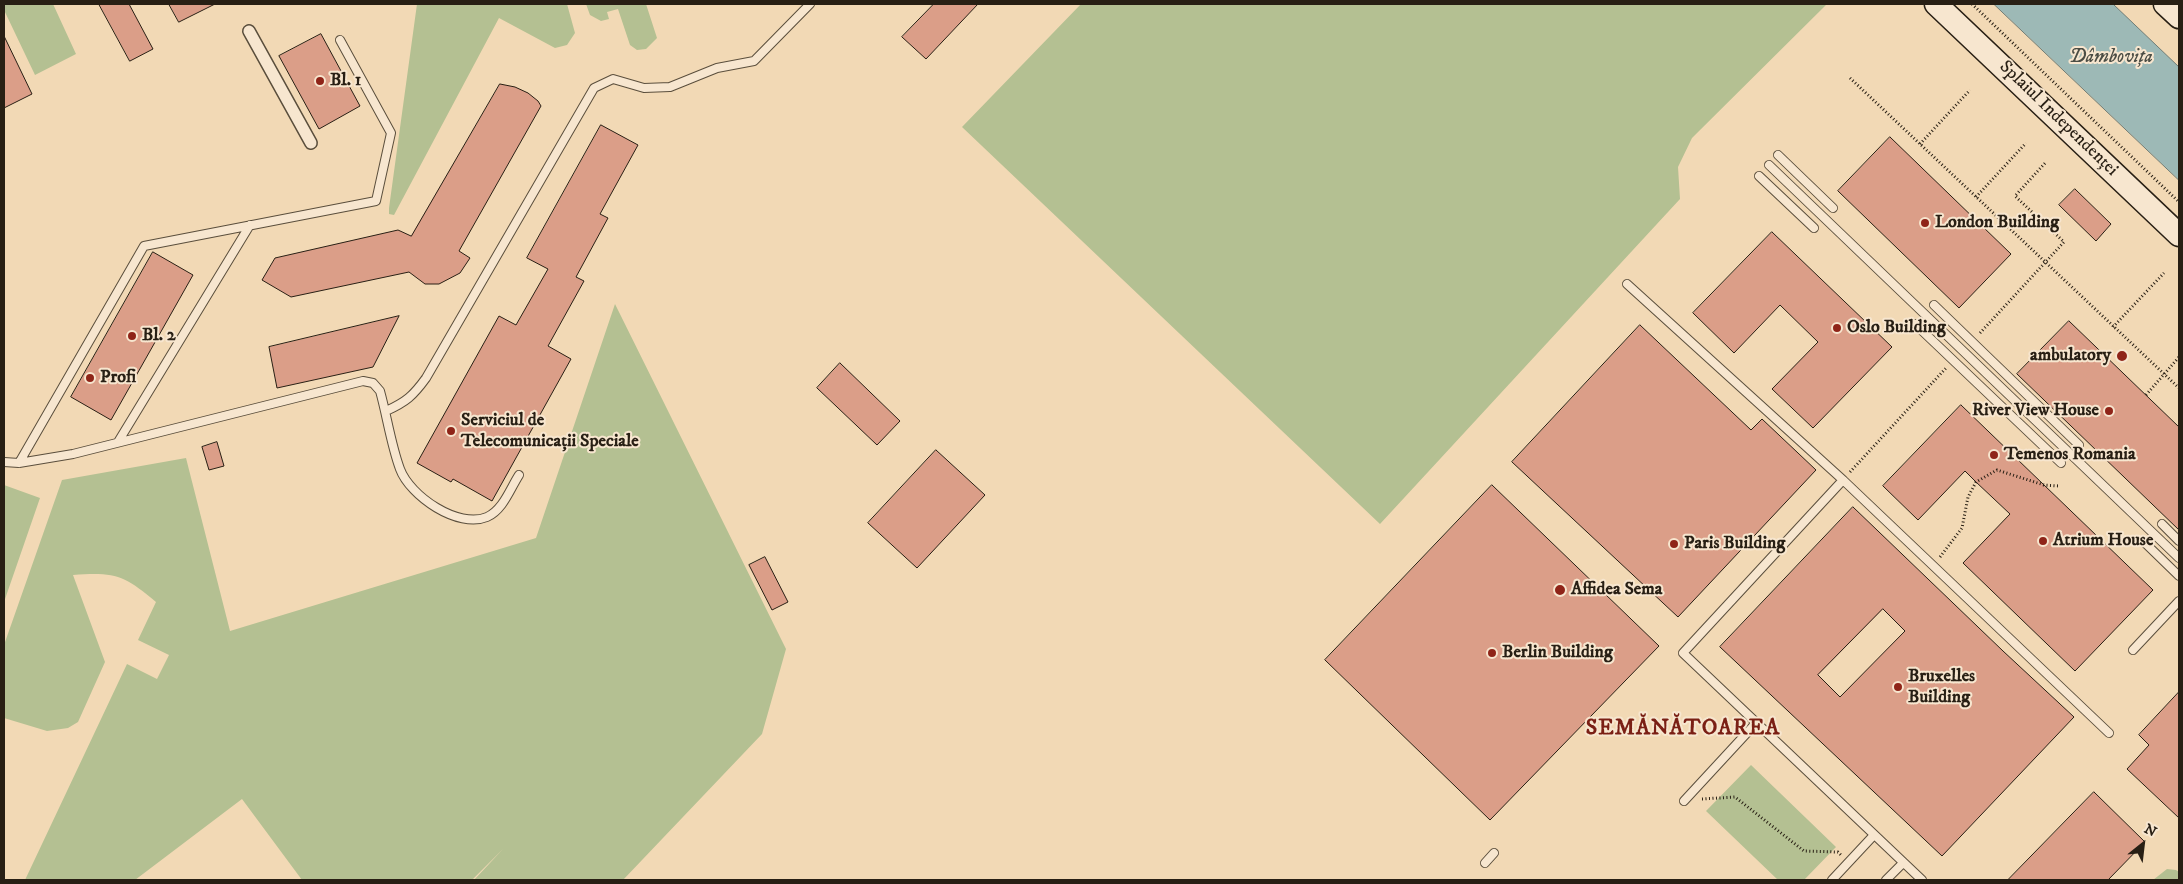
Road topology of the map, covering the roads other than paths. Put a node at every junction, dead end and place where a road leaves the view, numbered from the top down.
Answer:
1 (810, 4) edge
2 (1936, 4) edge
3 (2165, 4) edge
4 (2179, 18) edge
5 (248, 31) dead end
6 (340, 40) dead end
7 (311, 143) dead end
8 (1778, 155) dead end
9 (1768, 165) dead end
10 (1759, 176) dead end
11 (1833, 208) dead end
12 (250, 225) junction
13 (1814, 228) dead end
14 (2179, 235) edge
15 (1627, 284) dead end
16 (1934, 305) dead end
17 (1914, 324) dead end
18 (386, 411) junction
19 (118, 442) junction
20 (2079, 445) dead end
21 (4, 462) edge
22 (19, 462) junction
23 (2061, 463) dead end
24 (518, 475) dead end
25 (1843, 480) junction
26 (2162, 524) dead end
27 (2179, 541) edge
28 (2144, 542) dead end
29 (2179, 558) edge
30 (2179, 576) edge
31 (2179, 602) edge
32 (2134, 650) dead end
33 (1757, 722) junction
34 (2109, 733) dead end
35 (1684, 801) road end
36 (1874, 835) junction
37 (1494, 853) dead end
38 (1485, 863) dead end
39 (1903, 863) junction
40 (1832, 880) edge
41 (1886, 880) edge
42 (1922, 880) edge

1 - 18 lane
2 - 14 main road, Splaiul Independenței
3 - 4 main road
5 - 7 street
6 - 12 lane
8 - 11 lane
9 - 29 lane
10 - 13 lane
12 - 19 lane
12 - 22 lane
15 - 25 lane
16 - 20 lane
17 - 23 lane
18 - 19 lane
18 - 24 lane
19 - 22 lane
21 - 22 lane
25 - 33 lane
25 - 34 lane
26 - 27 lane
28 - 30 lane
31 - 32 lane
33 - 35 lane
33 - 36 lane
36 - 39 lane
36 - 40 lane
37 - 38 lane
39 - 41 lane
39 - 42 lane

